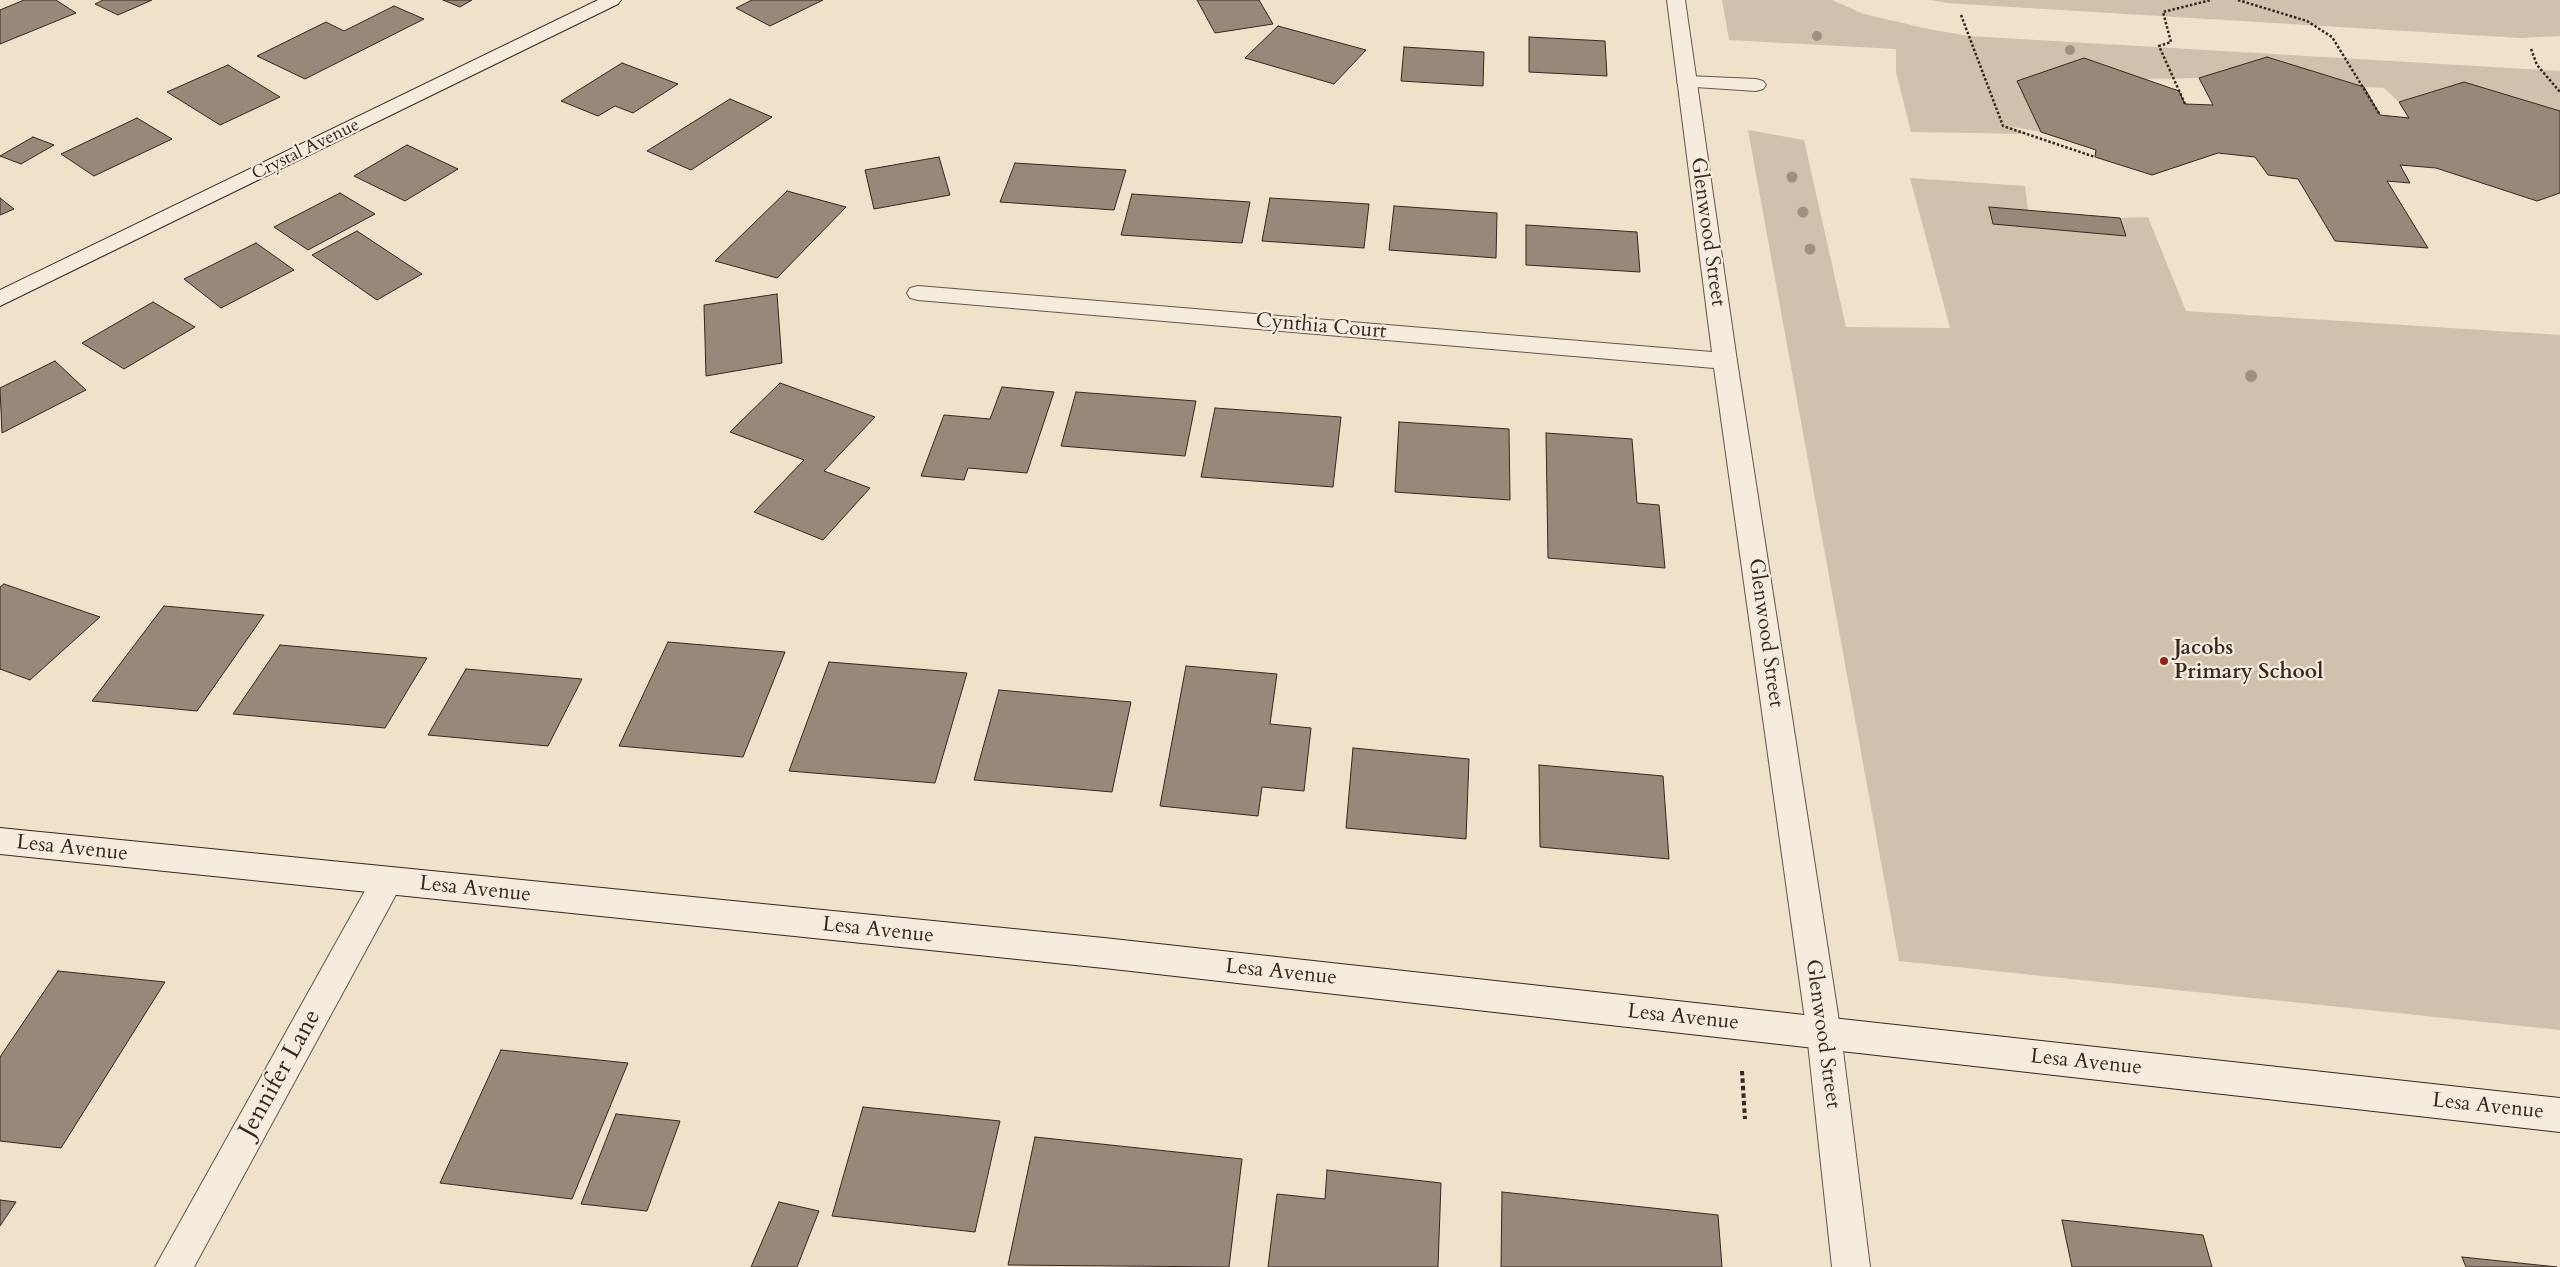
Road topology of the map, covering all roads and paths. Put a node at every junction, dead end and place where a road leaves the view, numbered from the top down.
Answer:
1 (612, 0) edge
2 (1676, 0) edge
3 (2211, 0) edge
4 (2238, 0) edge
5 (1962, 15) dead end
6 (2531, 49) dead end
7 (1687, 82) junction
8 (1756, 85) dead end
9 (2560, 92) edge
10 (2185, 104) dead end
11 (2380, 115) dead end
12 (2095, 157) dead end
13 (918, 293) dead end
14 (0, 299) edge
15 (1724, 361) junction
16 (0, 841) edge
17 (387, 881) junction
18 (1824, 1034) junction
19 (1742, 1070) dead end
20 (2560, 1116) edge
21 (1745, 1119) dead end
22 (174, 1267) edge
23 (1851, 1267) edge

1 - 14 street, Crystal Avenue
2 - 7 street, Glenwood Street
3 - 10 path
4 - 11 path
5 - 12 path
6 - 9 path
7 - 8 street
7 - 15 street, Glenwood Street
13 - 15 street, Cynthia Court
15 - 18 street, Glenwood Street
16 - 17 street, Lesa Avenue
17 - 18 street, Lesa Avenue
17 - 22 street, Jennifer Lane
18 - 20 street, Lesa Avenue
18 - 23 street, Glenwood Street
19 - 21 path

